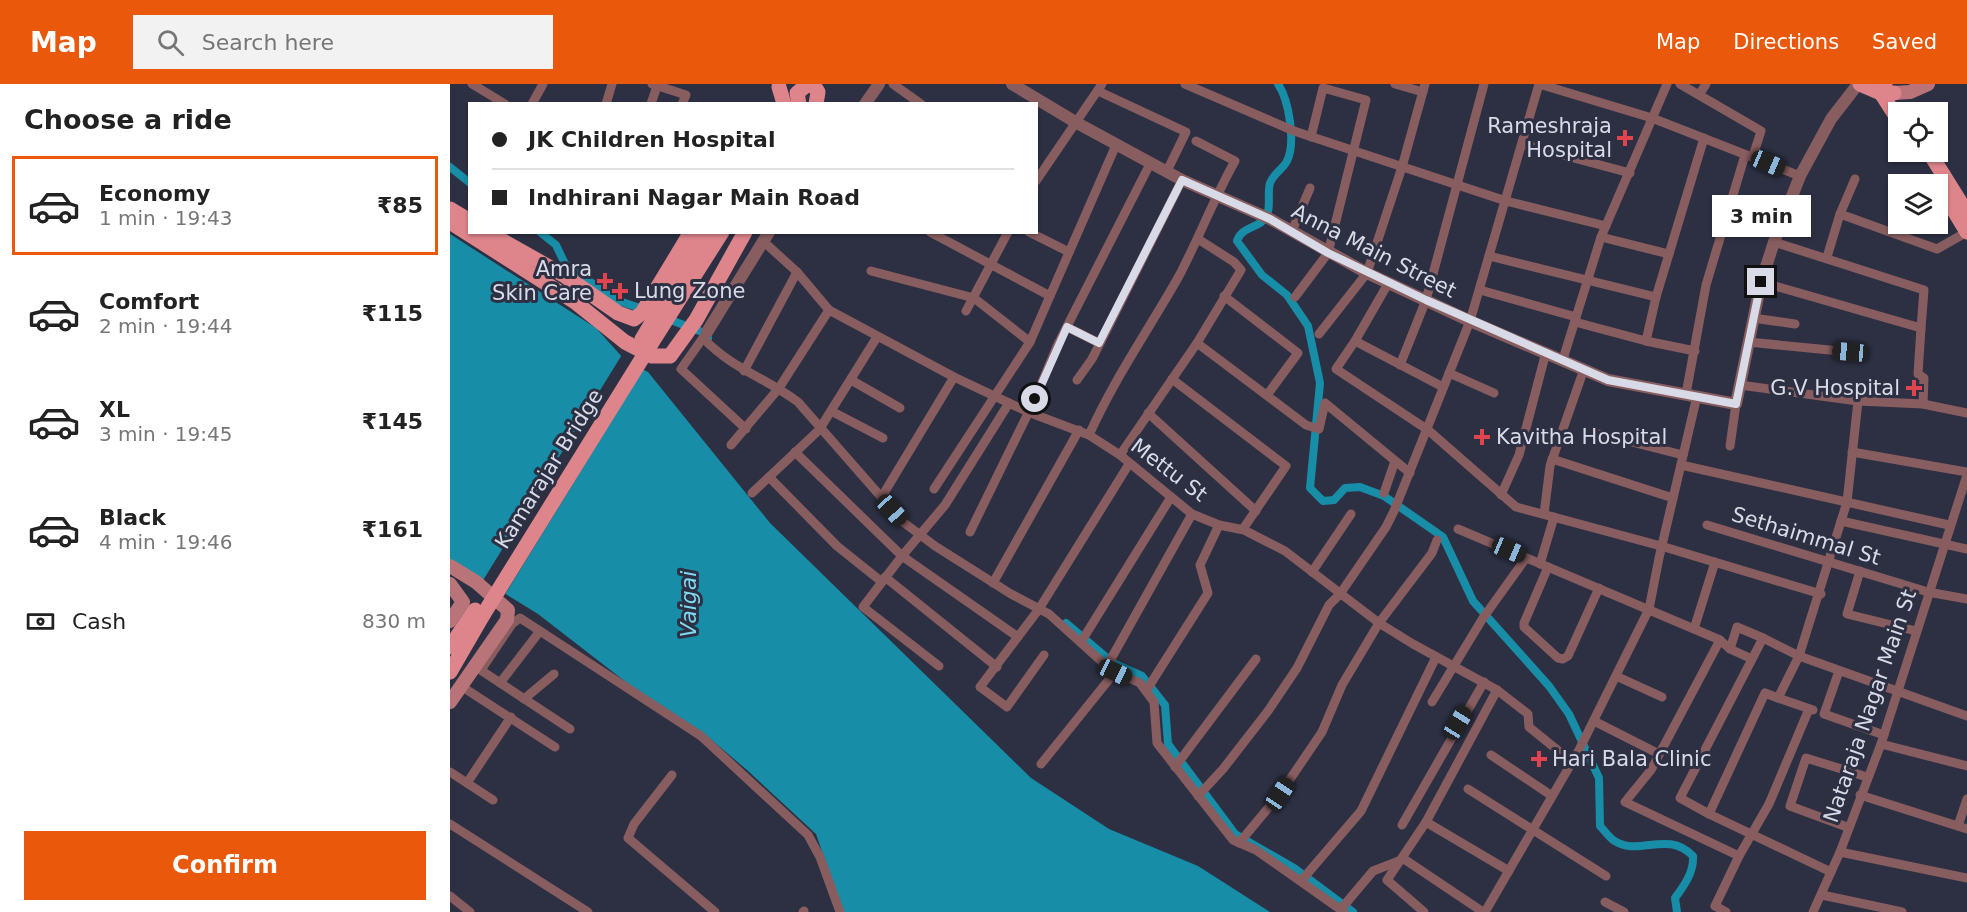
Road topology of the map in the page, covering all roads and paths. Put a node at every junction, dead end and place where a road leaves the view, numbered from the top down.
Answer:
1 (472, 84) edge
2 (543, 84) edge
3 (612, 84) edge
4 (879, 84) edge
5 (893, 84) edge
6 (1012, 84) edge
7 (1185, 84) edge
8 (1395, 84) edge
9 (1484, 84) edge
10 (1540, 84) edge
11 (1667, 84) edge
12 (1680, 84) edge
13 (1706, 84) edge
14 (1859, 84) edge
15 (1928, 84) edge
16 (655, 85) edge
17 (776, 86) edge
18 (1025, 87) edge
19 (1100, 87) edge
20 (1424, 88) edge
21 (1888, 89) edge
22 (798, 94) edge
23 (1698, 96) junction
24 (822, 97) edge
25 (501, 102) edge
26 (533, 102) edge
27 (607, 102) edge
28 (651, 102) edge
29 (683, 102) edge
30 (866, 102) edge
31 (918, 102) edge
32 (1898, 102) edge
33 (1652, 118) junction
34 (1077, 123) junction
35 (1311, 137) junction
36 (1704, 138) junction
37 (1196, 141) dead end
38 (1522, 144) junction
39 (1116, 145) junction
40 (1354, 151) junction
41 (1749, 155) junction
42 (1151, 162) junction
43 (1935, 162) edge
44 (1402, 167) junction
45 (1167, 171) junction
46 (1630, 173) junction
47 (1800, 176) junction
48 (1038, 178) edge
49 (1855, 179) dead end
50 (1182, 180) junction
51 (1458, 183) junction
52 (1310, 188) dead end
53 (1216, 195) junction
54 (1506, 201) junction
55 (1948, 201) edge
56 (450, 209) edge
57 (1967, 213) edge
58 (1840, 214) junction
59 (468, 220) edge
60 (450, 222) edge
61 (1606, 226) junction
62 (1292, 231) junction
63 (1967, 232) edge
64 (468, 234) edge
65 (469, 234) edge
66 (492, 234) edge
67 (690, 234) edge
68 (705, 234) edge
69 (721, 234) edge
70 (744, 234) edge
71 (934, 234) edge
72 (1007, 234) edge
73 (1033, 234) edge
74 (766, 237) edge
75 (1601, 237) junction
76 (1198, 239) junction
77 (1774, 242) junction
78 (1069, 252) junction
79 (1328, 253) junction
80 (1669, 254) junction
81 (1489, 256) junction
82 (1827, 257) junction
83 (991, 266) junction
84 (871, 271) dead end
85 (797, 272) junction
86 (1367, 273) junction
87 (1587, 281) junction
88 (1389, 282) junction
89 (1761, 282) junction
90 (1480, 290) junction
91 (1050, 296) junction
92 (1224, 296) junction
93 (1295, 297) dead end
94 (1656, 297) junction
95 (974, 298) junction
96 (1426, 300) junction
97 (830, 310) junction
98 (966, 311) dead end
99 (656, 314) junction
100 (1753, 318) junction
101 (1575, 320) junction
102 (1470, 321) junction
103 (1795, 324) dead end
104 (1067, 327) junction
105 (1921, 328) junction
106 (1319, 334) dead end
107 (705, 336) junction
108 (877, 337) junction
109 (1354, 341) junction
110 (1646, 341) junction
111 (1030, 342) junction
112 (1748, 342) junction
113 (1099, 343) junction
114 (1197, 343) junction
115 (1695, 351) junction
116 (1545, 352) junction
117 (1850, 352) dead end
118 (1563, 359) junction
119 (1400, 365) junction
120 (745, 369) junction
121 (1584, 369) junction
122 (1449, 373) junction
123 (954, 377) junction
124 (1172, 378) junction
125 (850, 380) junction
126 (1077, 380) dead end
127 (1740, 385) junction
128 (781, 386) junction
129 (1443, 387) junction
130 (1494, 393) dead end
131 (1267, 395) junction
132 (1692, 395) junction
133 (995, 397) junction
134 (1858, 401) junction
135 (1009, 403) junction
136 (1736, 404) junction
137 (1923, 404) junction
138 (900, 408) dead end
139 (831, 411) junction
140 (1028, 412) junction
141 (1148, 413) junction
142 (1967, 413) edge
143 (821, 427) junction
144 (746, 429) junction
145 (1079, 430) junction
146 (1428, 430) junction
147 (1600, 434) dead end
148 (1089, 435) junction
149 (883, 438) dead end
150 (731, 445) dead end
151 (1730, 446) dead end
152 (795, 452) junction
153 (1852, 453) junction
154 (1120, 455) junction
155 (1552, 459) junction
156 (1682, 460) junction
157 (1395, 461) junction
158 (1129, 464) junction
159 (1410, 473) junction
160 (1967, 473) edge
161 (769, 477) junction
162 (934, 489) dead end
163 (752, 493) dead end
164 (1384, 493) dead end
165 (1501, 495) junction
166 (882, 496) junction
167 (1171, 497) junction
168 (1673, 498) junction
169 (1847, 502) junction
170 (1256, 511) junction
171 (1192, 514) junction
172 (1351, 514) dead end
173 (1549, 516) junction
174 (1841, 520) junction
175 (1219, 525) junction
176 (1707, 525) dead end
177 (1949, 525) junction
178 (1458, 529) dead end
179 (1243, 530) junction
180 (970, 532) dead end
181 (923, 533) junction
182 (1437, 540) dead end
183 (1944, 543) junction
184 (1661, 546) junction
185 (1967, 549) edge
186 (902, 556) junction
187 (1526, 558) junction
188 (1828, 561) junction
189 (1715, 562) junction
190 (1544, 565) junction
191 (450, 566) edge
192 (1860, 571) junction
193 (1312, 572) junction
194 (884, 580) junction
195 (994, 580) junction
196 (450, 584) edge
197 (1599, 588) junction
198 (1929, 592) junction
199 (1340, 594) junction
200 (1821, 594) junction
201 (1967, 599) edge
202 (1041, 606) junction
203 (1649, 609) junction
204 (479, 613) junction
205 (450, 621) edge
206 (1379, 622) junction
207 (1694, 629) junction
208 (540, 631) junction
209 (1916, 631) junction
210 (1018, 637) junction
211 (1763, 638) junction
212 (1083, 640) junction
213 (1720, 640) junction
214 (450, 647) edge
215 (1730, 649) junction
216 (1044, 655) dead end
217 (1799, 656) junction
218 (1436, 657) junction
219 (1257, 659) dead end
220 (1752, 659) junction
221 (1109, 662) junction
222 (939, 666) dead end
223 (1456, 666) junction
224 (997, 667) junction
225 (477, 668) junction
226 (1839, 671) junction
227 (450, 672) edge
228 (1115, 672) junction
229 (554, 674) dead end
230 (1617, 676) junction
231 (1484, 682) junction
232 (500, 683) junction
233 (461, 686) junction
234 (1148, 687) junction
235 (1497, 690) junction
236 (1895, 693) junction
237 (1662, 697) dead end
238 (1778, 698) junction
239 (524, 699) junction
240 (450, 702) edge
241 (1432, 702) dead end
242 (1809, 709) junction
243 (1824, 714) junction
244 (1967, 716) edge
245 (511, 717) junction
246 (1594, 721) junction
247 (570, 729) dead end
248 (1882, 739) junction
249 (555, 747) dead end
250 (1659, 754) junction
251 (1491, 755) dead end
252 (1571, 760) junction
253 (1178, 762) junction
254 (1041, 764) dead end
255 (1967, 766) edge
256 (450, 772) edge
257 (672, 775) dead end
258 (1867, 777) junction
259 (467, 783) junction
260 (1468, 789) dead end
261 (1201, 793) junction
262 (1860, 795) junction
263 (1552, 796) junction
264 (1967, 799) edge
265 (493, 800) dead end
266 (1709, 814) junction
267 (1426, 822) junction
268 (450, 824) edge
269 (1402, 825) dead end
270 (1847, 827) junction
271 (1962, 827) edge
272 (1533, 831) junction
273 (1751, 835) junction
274 (1242, 840) junction
275 (1840, 852) junction
276 (1739, 856) junction
277 (1404, 859) junction
278 (1509, 871) junction
279 (1831, 872) junction
280 (1606, 876) dead end
281 (1304, 878) junction
282 (1967, 878) edge
283 (1822, 895) junction
284 (450, 896) edge
285 (1605, 902) dead end
286 (1343, 908) edge
287 (470, 912) edge
288 (588, 912) edge
289 (715, 912) edge
290 (840, 912) edge
291 (1424, 912) edge
292 (1484, 912) edge
293 (1624, 912) edge
294 (1726, 912) edge
295 (1813, 912) edge
296 (1902, 912) edge

1 - 25 street
2 - 26 street
3 - 27 street
4 - 30 street
5 - 31 street
6 - 18 street, Anna Main Street
7 - 35 street
8 - 20 street
9 - 51 street
10 - 33 street
10 - 38 street
11 - 33 street
12 - 23 street
13 - 23 street
14 - 21 main road
14 - 47 street
15 - 21 main road
16 - 28 street
16 - 29 street
17 - 22 main road
18 - 34 street, Anna Main Street
19 - 34 street
19 - 45 street
20 - 44 street
21 - 32 main road
22 - 24 main road
23 - 41 street
33 - 36 street
33 - 46 street
34 - 39 street, Anna Main Street
34 - 48 street
35 - 40 street
35 - 40 street
36 - 41 street
36 - 80 street
37 - 53 street
38 - 46 street
38 - 54 street
39 - 42 street, Anna Main Street
39 - 78 street
40 - 44 street
40 - 79 street
41 - 47 street
41 - 115 street
42 - 45 street, Anna Main Street
42 - 104 street
43 - 57 main road
44 - 51 street
44 - 86 street
45 - 50 street, Anna Main Street
46 - 61 street
47 - 77 street
49 - 58 street
50 - 53 street, Anna Main Street
50 - 113 street
51 - 54 street
51 - 96 street
52 - 62 street
53 - 62 street, Anna Main Street
53 - 76 street
54 - 61 street
54 - 81 street
55 - 63 main road
56 - 59 main road
58 - 63 street
58 - 82 street
60 - 64 main road
61 - 75 street
62 - 79 street, Anna Main Street
65 - 70 main road
66 - 99 main road
67 - 99 main road
68 - 99 main road
69 - 99 main road
71 - 83 street
72 - 83 street
73 - 78 street
74 - 85 street, Mettu St
74 - 107 street
75 - 80 street
75 - 87 street
76 - 92 street
76 - 148 street
77 - 82 street
77 - 89 street
78 - 91 street
79 - 86 street, Anna Main Street
79 - 93 street
80 - 94 street
81 - 87 street
81 - 90 street
82 - 105 street
83 - 91 street
83 - 95 street
84 - 95 street
85 - 97 street, Mettu St
85 - 120 street
86 - 88 street, Anna Main Street
86 - 106 street
87 - 94 street
87 - 101 street
88 - 96 street, Anna Main Street
88 - 109 street
89 - 100 street
89 - 105 street
90 - 101 street
90 - 102 street
91 - 111 street
92 - 114 street
92 - 131 street
94 - 110 street
95 - 98 street
95 - 111 street
96 - 102 street, Anna Main Street
96 - 119 street
97 - 108 street, Mettu St
97 - 128 street
99 - 204 main road, Kamarajar Bridge, bridge
100 - 103 street
100 - 112 street
101 - 110 street
101 - 118 street
102 - 116 street, Anna Main Street
102 - 122 street
104 - 113 street
104 - 140 street
105 - 137 street
107 - 120 street
107 - 144 street
108 - 123 street, Mettu St
108 - 125 street
109 - 119 street
109 - 146 street
110 - 115 street
111 - 133 street
112 - 117 street
112 - 127 street
113 - 126 street
114 - 124 street
114 - 131 street
115 - 132 street
116 - 118 street, Anna Main Street
116 - 165 street
118 - 121 street, Anna Main Street
119 - 129 street
120 - 128 street
121 - 132 street, Anna Main Street
121 - 155 street
122 - 129 street
122 - 130 street
123 - 133 street, Mettu St
123 - 166 street
124 - 141 street
124 - 170 street
125 - 138 street
125 - 139 street
127 - 134 street
127 - 136 street
128 - 143 street
128 - 144 street
129 - 146 street
131 - 157 street
132 - 136 street, Anna Main Street
132 - 156 street
133 - 135 street, Mettu St
133 - 162 street
134 - 137 street
134 - 153 street
135 - 140 street, Mettu St
135 - 181 street
136 - 151 street
137 - 142 street
139 - 143 street
139 - 149 street
140 - 145 street, Mettu St
140 - 180 street
141 - 154 street
141 - 170 street
143 - 152 street
143 - 166 street
144 - 150 street
145 - 148 street, Mettu St
145 - 195 street
146 - 159 street
146 - 165 street
147 - 156 street
148 - 154 street, Mettu St
152 - 161 street
152 - 186 street
153 - 160 street
153 - 169 street
154 - 158 street, Mettu St
155 - 168 street
155 - 173 street
156 - 168 street
156 - 169 street
157 - 159 street
157 - 164 street
158 - 167 street, Mettu St
158 - 202 street
159 - 199 street
160 - 177 street, Nataraja Nagar Main St
161 - 163 street
161 - 194 street
165 - 173 street
166 - 181 street
167 - 171 street, Mettu St
167 - 212 street
168 - 184 street
169 - 174 street
169 - 177 street
170 - 179 street
171 - 175 street, Mettu St
171 - 221 street
172 - 193 street
173 - 184 street
173 - 190 street
174 - 183 street
174 - 188 street
175 - 179 street, Mettu St
175 - 234 street
176 - 188 street, Sethaimmal St
177 - 183 street, Nataraja Nagar Main St
178 - 187 street
179 - 193 street, Mettu St
181 - 186 street
181 - 195 street
182 - 206 street
183 - 185 street
183 - 198 street, Nataraja Nagar Main St
184 - 189 street
184 - 203 street
186 - 194 street
186 - 210 street
187 - 190 street
187 - 223 street
188 - 192 street, Sethaimmal St
188 - 200 street
189 - 200 street
189 - 207 street
190 - 197 street
190 - 197 street
191 - 225 main road
192 - 198 street, Sethaimmal St
192 - 209 street
193 - 199 street, Mettu St
194 - 222 street
194 - 224 street
195 - 202 street
196 - 205 main road
197 - 203 street
198 - 201 street, Sethaimmal St
198 - 209 street, Nataraja Nagar Main St
199 - 206 street, Mettu St
199 - 261 street
200 - 217 street
202 - 210 street
202 - 212 street
203 - 207 street
203 - 230 street
204 - 214 main road
204 - 227 main road
206 - 218 street, Mettu St
206 - 274 street
207 - 213 street
208 - 225 street
208 - 232 street
208 - 290 street
209 - 236 street, Nataraja Nagar Main St
210 - 224 street
211 - 215 street
211 - 217 street
211 - 220 street
212 - 221 street
213 - 215 street
213 - 250 street
215 - 220 street
216 - 224 street
217 - 226 street
217 - 238 street
218 - 223 street, Mettu St
218 - 281 street
219 - 253 street
220 - 266 street
221 - 228 street
223 - 231 street, Mettu St
223 - 241 street
225 - 232 street
225 - 233 main road
226 - 236 street
226 - 243 street
228 - 234 street
228 - 254 street
229 - 239 street
230 - 237 street
230 - 246 street
231 - 235 street, Mettu St
231 - 269 street
232 - 239 street
233 - 240 main road
233 - 245 street
234 - 253 street
235 - 252 street, Mettu St
235 - 267 street
236 - 244 street
236 - 248 street, Nataraja Nagar Main St
238 - 242 street
238 - 266 street
239 - 247 street
242 - 243 street
242 - 273 street
243 - 248 street
245 - 249 street
245 - 259 street
246 - 250 street
246 - 252 street
248 - 255 street
248 - 258 street, Nataraja Nagar Main St
250 - 276 street
251 - 263 street
252 - 263 street
253 - 261 street
256 - 259 street
257 - 289 street
258 - 262 street, Nataraja Nagar Main St
258 - 270 street
259 - 265 street
260 - 272 street
261 - 274 street
262 - 270 street, Nataraja Nagar Main St
262 - 271 street
263 - 272 street
264 - 271 street
266 - 273 street
267 - 277 street
267 - 278 street
268 - 288 street
270 - 275 street, Nataraja Nagar Main St
272 - 278 street
272 - 280 street
273 - 276 street
273 - 279 street
274 - 281 street
275 - 279 street, Nataraja Nagar Main St
275 - 282 street
276 - 294 street
277 - 286 street
277 - 291 street
277 - 292 street
278 - 292 street
279 - 283 street, Nataraja Nagar Main St
281 - 286 street
283 - 295 street, Nataraja Nagar Main St
283 - 296 street
284 - 287 street
285 - 293 street

